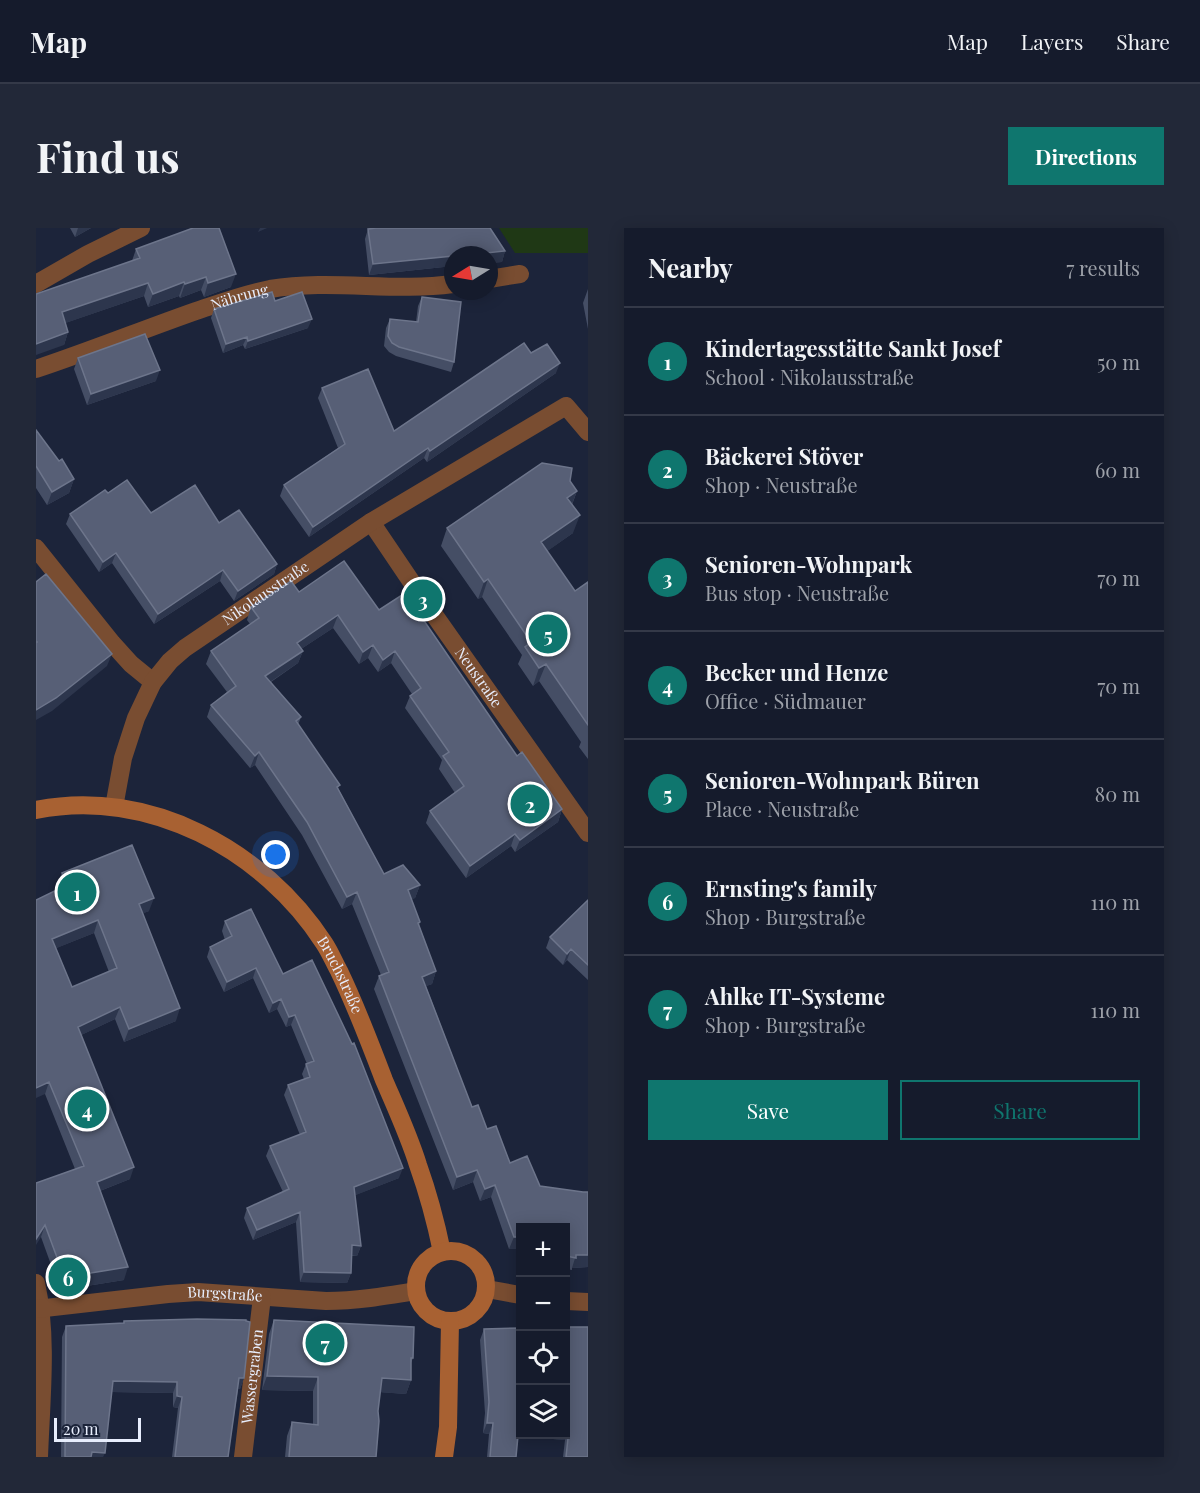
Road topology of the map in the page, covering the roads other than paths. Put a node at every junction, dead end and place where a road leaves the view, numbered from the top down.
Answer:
1 (141, 228) edge
2 (520, 274) dead end
3 (498, 278) edge
4 (36, 284) edge
5 (444, 285) edge
6 (36, 369) edge
7 (588, 432) edge
8 (371, 522) junction
9 (36, 548) edge
10 (153, 682) junction
11 (114, 807) junction
12 (36, 810) edge
13 (588, 833) edge
14 (442, 1252) junction
15 (36, 1282) edge
16 (486, 1289) junction
17 (416, 1291) junction
18 (516, 1293) edge
19 (262, 1297) junction
20 (570, 1301) edge
21 (588, 1302) edge
22 (38, 1309) edge
23 (450, 1322) junction
24 (39, 1457) edge
25 (243, 1457) edge
26 (444, 1457) edge

1 - 4 street
2 - 3 street
5 - 6 street, Nährung
7 - 8 street, Nikolausstraße
8 - 10 street, Nikolausstraße
8 - 13 street, Neustraße
9 - 10 street
10 - 11 street, Nikolausstraße
11 - 12 main road
11 - 14 main road, Bruchstraße
14 - 16 main road
14 - 17 main road
15 - 22 street
16 - 18 street
16 - 23 main road
17 - 19 street, Burgstraße
17 - 23 main road
19 - 22 street, Burgstraße
19 - 25 street, Wassergraben
20 - 21 street
22 - 24 street
23 - 26 main road

